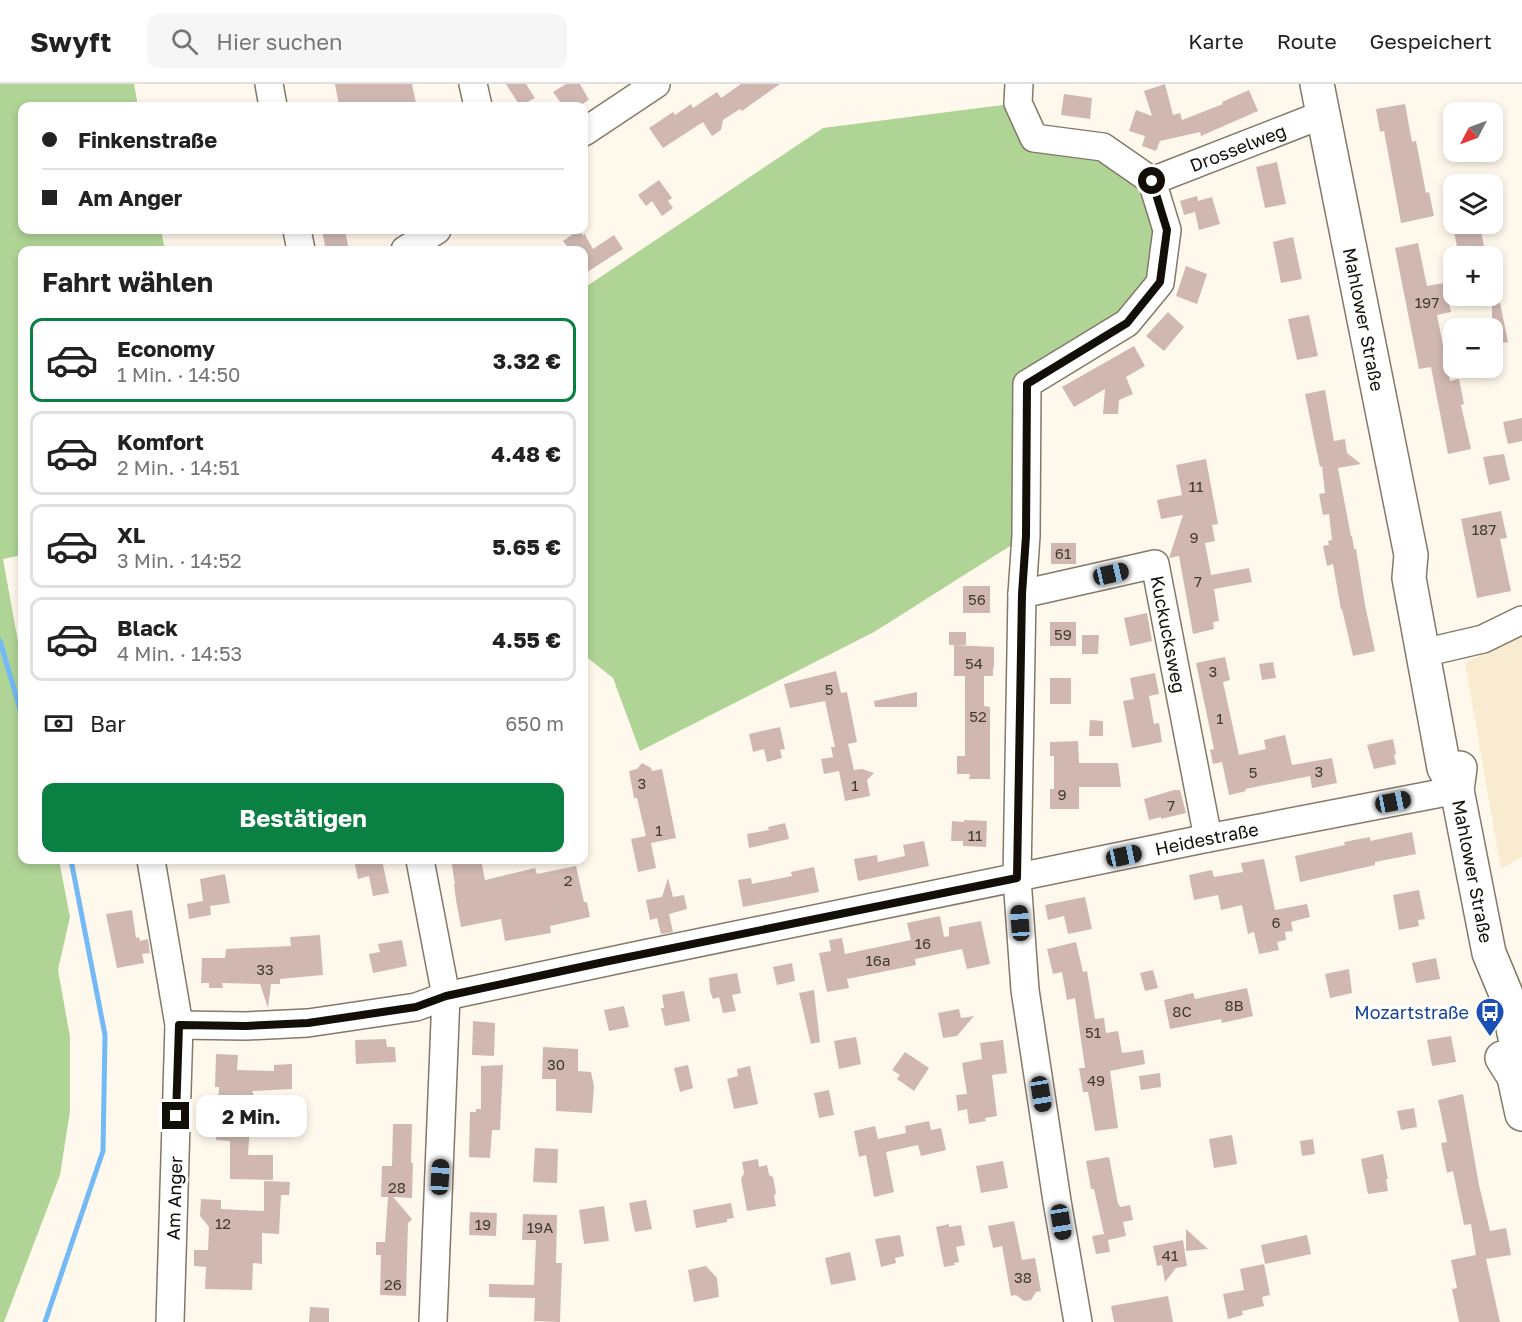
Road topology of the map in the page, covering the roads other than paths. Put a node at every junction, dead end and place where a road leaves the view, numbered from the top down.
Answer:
1 (269, 84) edge
2 (473, 84) edge
3 (656, 84) edge
4 (1019, 84) edge
5 (1320, 99) edge
6 (272, 102) edge
7 (477, 102) edge
8 (588, 129) edge
9 (1152, 181) junction
10 (431, 234) edge
11 (411, 246) edge
12 (1022, 594) junction
13 (1522, 620) edge
14 (1431, 651) junction
15 (1457, 790) junction
16 (1208, 838) junction
17 (152, 864) edge
18 (421, 864) edge
19 (1017, 878) junction
20 (446, 996) junction
21 (179, 1025) junction
22 (1522, 1114) edge
23 (170, 1322) edge
24 (433, 1322) edge
25 (1078, 1322) edge

1 - 6 street
2 - 7 street
3 - 8 street
4 - 9 street
5 - 9 street, Drosselweg
5 - 14 main road, Mahlower Straße
9 - 12 street
10 - 11 street
12 - 16 street, Kuckucksweg
12 - 19 street
13 - 14 street
14 - 15 main road, Mahlower Straße
15 - 16 street, Heidestraße
15 - 22 main road, Mahlower Straße
16 - 19 street, Heidestraße
17 - 21 street, Am Anger
18 - 20 street
19 - 20 street, Heidestraße
19 - 25 street
20 - 21 street, Heidestraße
20 - 24 street
21 - 23 street, Am Anger

